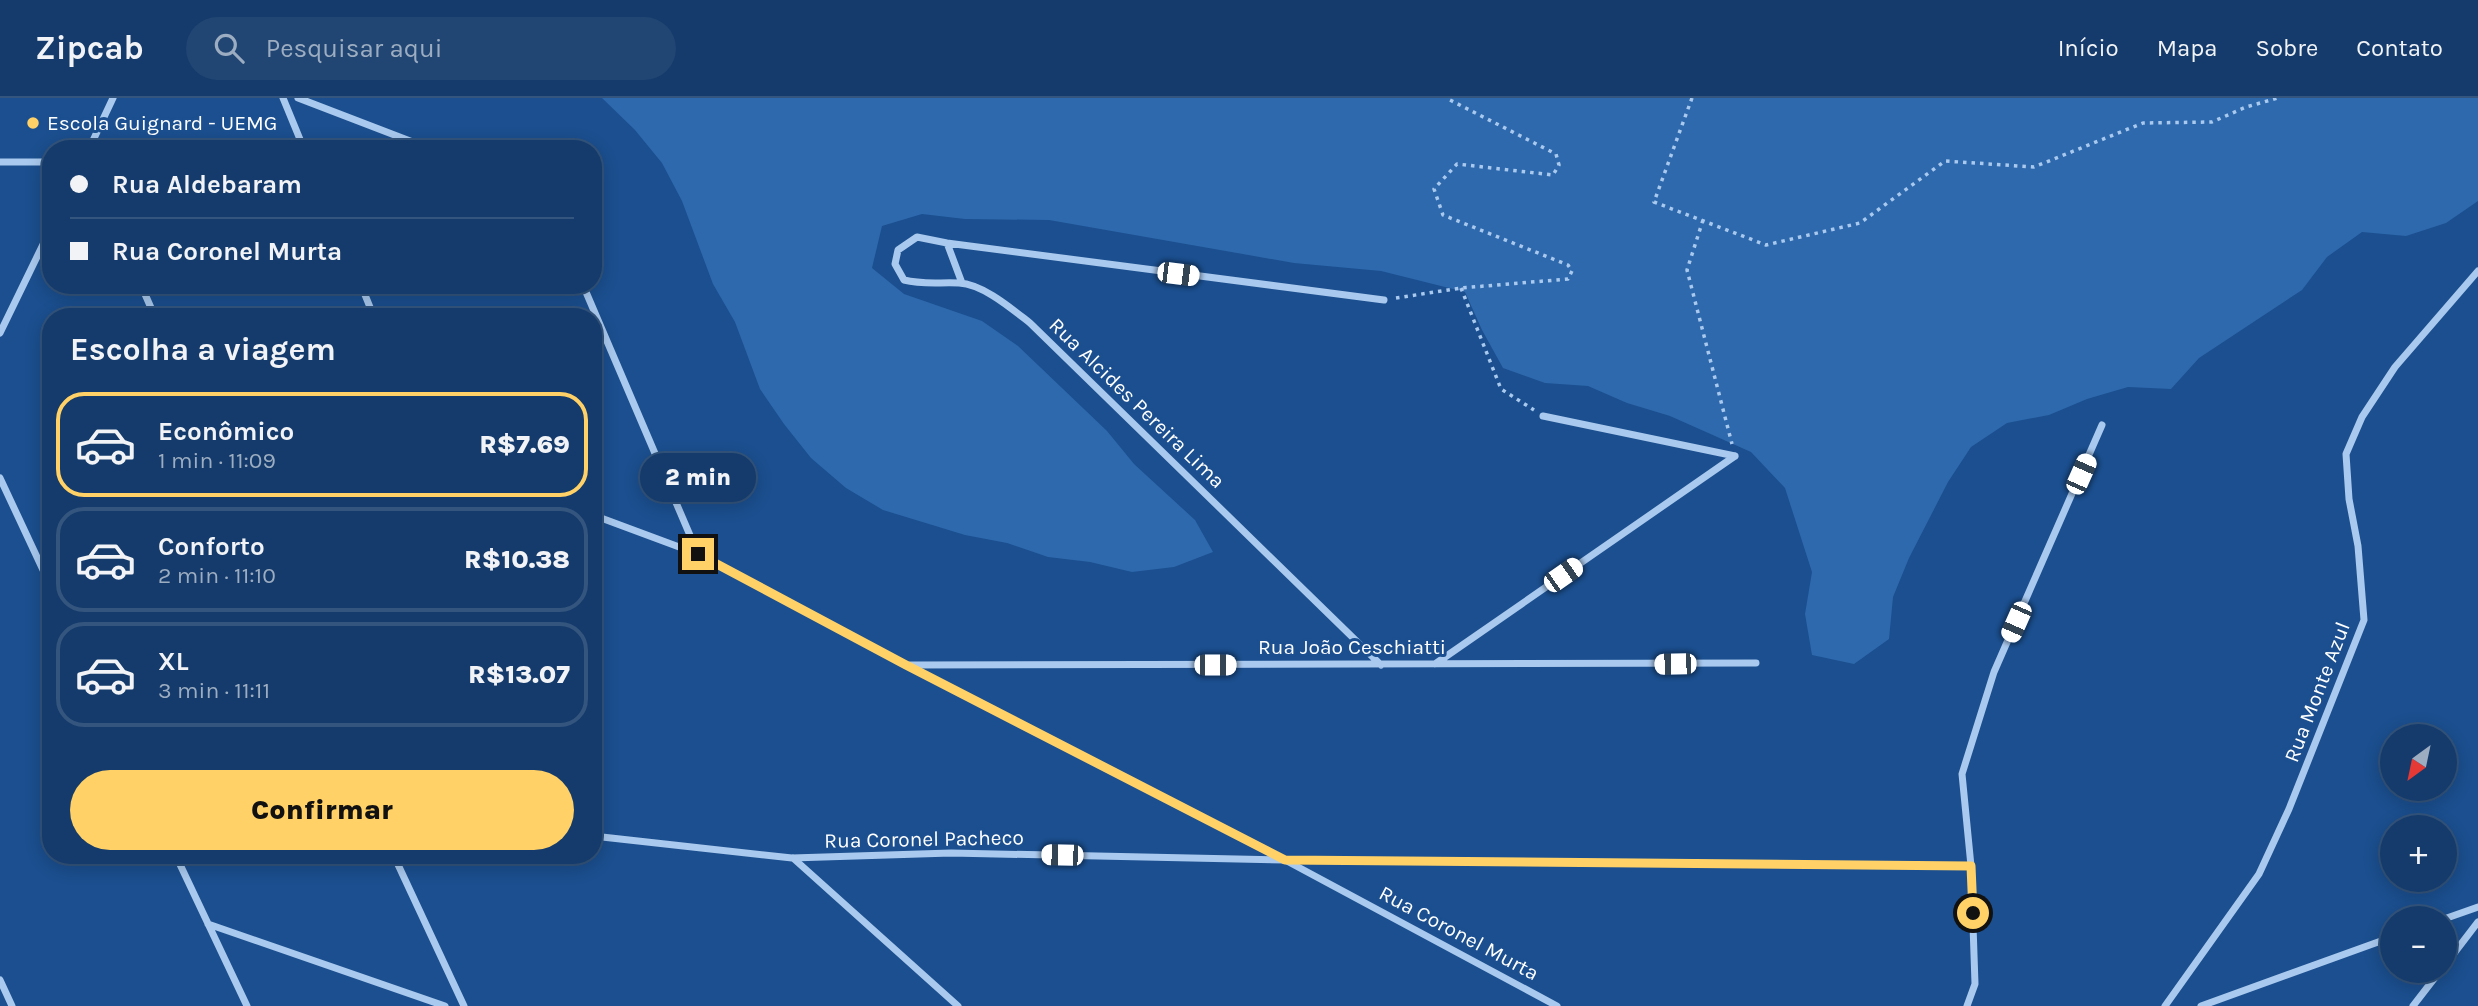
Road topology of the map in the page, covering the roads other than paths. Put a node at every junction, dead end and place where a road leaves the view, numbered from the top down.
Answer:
1 (113, 98) edge
2 (283, 98) edge
3 (298, 98) edge
4 (93, 140) edge
5 (300, 140) edge
6 (408, 140) edge
7 (0, 162) edge
8 (42, 162) edge
9 (947, 243) junction
10 (42, 247) edge
11 (2478, 271) edge
12 (962, 283) junction
13 (1384, 300) road end
14 (602, 329) edge
15 (0, 333) edge
16 (1543, 416) road end
17 (2102, 425) dead end
18 (0, 478) edge
19 (602, 518) edge
20 (698, 554) junction
21 (42, 568) edge
22 (1756, 663) dead end
23 (906, 665) junction
24 (1381, 665) junction
25 (1434, 665) junction
26 (602, 838) edge
27 (792, 858) junction
28 (1285, 860) junction
29 (180, 864) edge
30 (398, 864) edge
31 (1971, 866) junction
32 (2478, 907) edge
33 (2457, 914) edge
34 (2478, 922) edge
35 (208, 924) junction
36 (2380, 941) edge
37 (2457, 949) edge
38 (0, 980) edge
39 (2431, 983) edge
40 (12, 1006) edge
41 (247, 1006) edge
42 (445, 1006) edge
43 (464, 1006) edge
44 (958, 1006) edge
45 (1557, 1006) edge
46 (1967, 1006) edge
47 (2165, 1006) edge
48 (2201, 1006) edge
49 (2413, 1006) edge

1 - 4 street
2 - 5 street
3 - 6 street
7 - 8 street
9 - 12 street
9 - 12 street, Rua Alcides Pereira Lima
9 - 13 street
10 - 15 street
11 - 47 street, Rua Monte Azul
12 - 24 street, Rua Alcides Pereira Lima
14 - 20 street
16 - 25 street
17 - 31 street
18 - 21 street
19 - 20 street, Rua Coronel Murta
20 - 23 street, Rua Coronel Murta
22 - 25 street, Rua João Ceschiatti
23 - 24 street, Rua João Ceschiatti
23 - 28 street, Rua Coronel Murta
24 - 25 street, Rua João Ceschiatti
26 - 27 street, Rua Coronel Pacheco
27 - 28 street, Rua Coronel Pacheco
27 - 44 street
28 - 31 street, Rua Coronel Pacheco
28 - 45 street, Rua Coronel Murta
29 - 35 street
30 - 43 street
31 - 46 street
32 - 33 street
34 - 37 street
35 - 41 street
35 - 42 street
36 - 48 street
38 - 40 street
39 - 49 street

